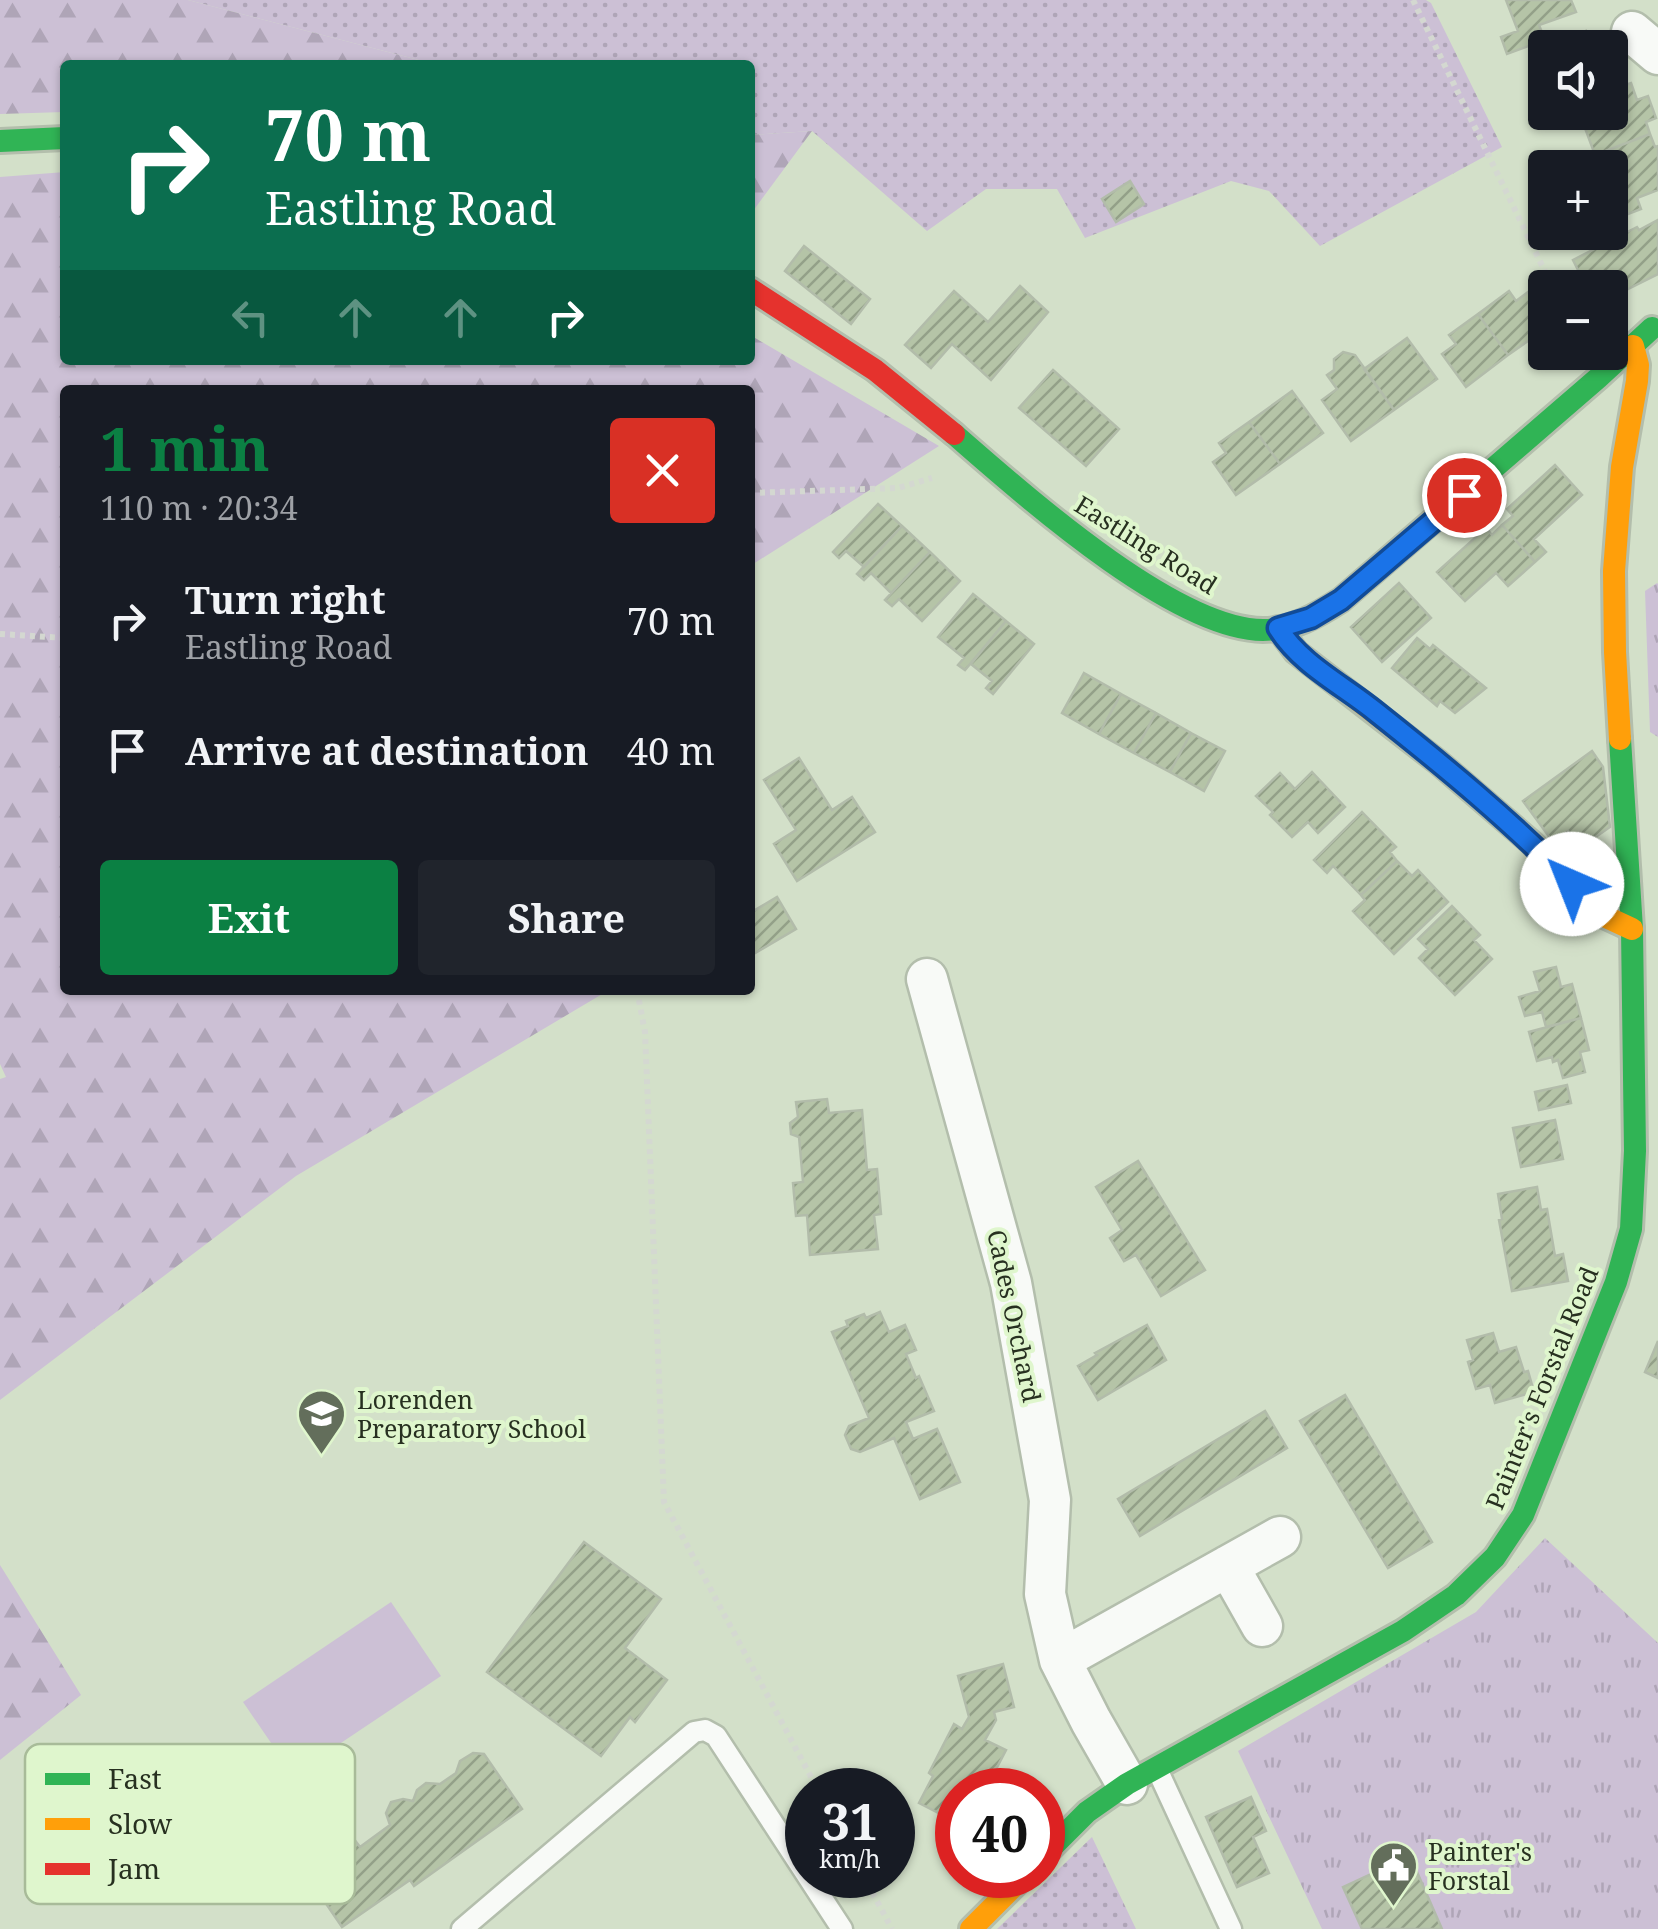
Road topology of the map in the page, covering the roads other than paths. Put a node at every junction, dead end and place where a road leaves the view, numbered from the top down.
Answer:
1 (60, 138) edge
2 (0, 140) edge
3 (755, 293) edge
4 (1658, 323) edge
5 (1633, 346) junction
6 (1278, 628) junction
7 (1632, 929) junction
8 (1658, 944) edge
9 (927, 979) dead end
10 (1644, 1217) edge
11 (1280, 1536) dead end
12 (1228, 1566) junction
13 (1262, 1626) dead end
14 (1060, 1660) junction
15 (1141, 1776) junction
16 (1065, 1834) edge
17 (1002, 1898) edge
18 (462, 1929) edge
19 (842, 1929) edge
20 (971, 1929) edge
21 (1231, 1929) edge

1 - 2 street
3 - 6 street, Eastling Road
4 - 5 street, Eastling Road
5 - 6 street, Eastling Road
5 - 7 street, Painter's Forstal Road
6 - 7 street
7 - 8 lane
7 - 10 street, Painter's Forstal Road
9 - 14 street, Cades Orchard
10 - 15 street, Painter's Forstal Road
11 - 12 street
12 - 13 street
12 - 14 street
14 - 15 street, Cades Orchard
15 - 16 street, Painter's Forstal Road
15 - 21 lane
17 - 20 street
18 - 19 lane

